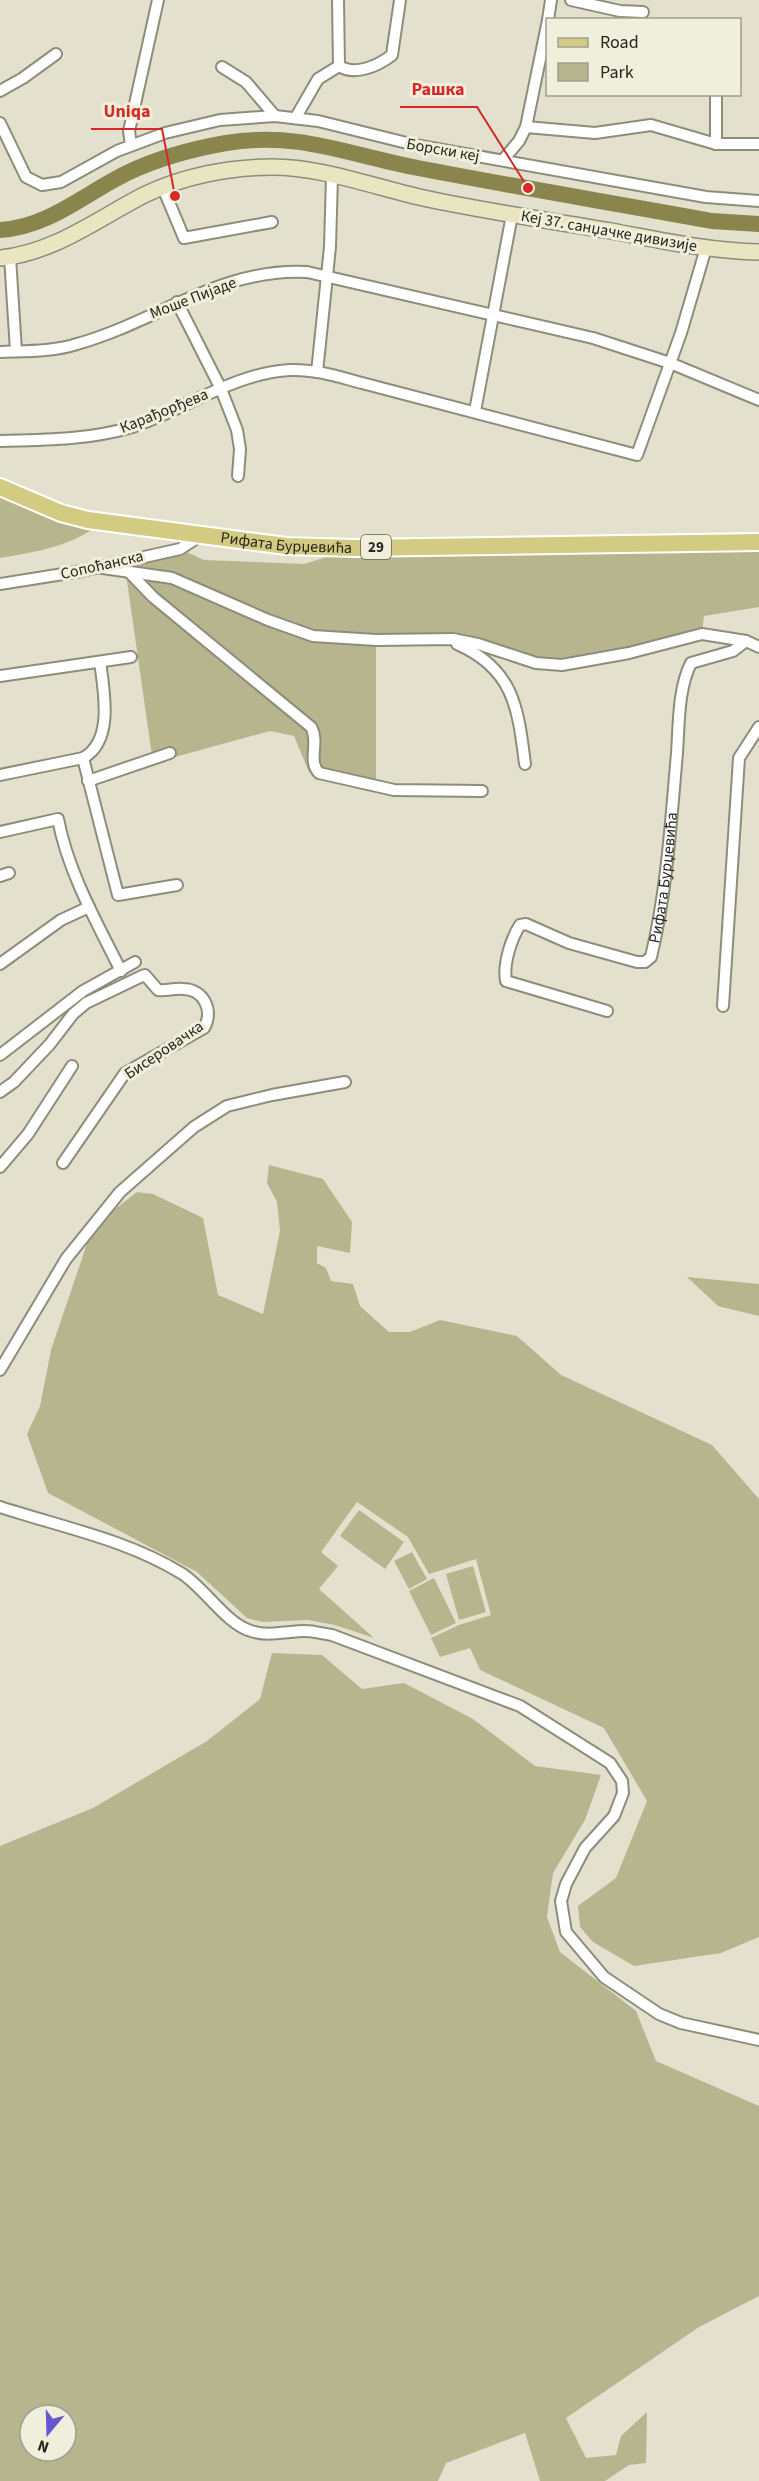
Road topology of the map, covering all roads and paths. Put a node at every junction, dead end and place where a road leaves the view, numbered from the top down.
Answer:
1 (158, 0) edge
2 (338, 0) edge
3 (400, 0) edge
4 (554, 0) edge
5 (571, 0) edge
6 (643, 12) dead end
7 (549, 18) edge
8 (546, 30) edge
9 (56, 54) dead end
10 (339, 66) junction
11 (222, 67) dead end
12 (0, 91) edge
13 (716, 96) edge
14 (275, 116) junction
15 (296, 117) junction
16 (0, 123) edge
17 (526, 127) junction
18 (716, 144) junction
19 (759, 144) edge
20 (131, 145) junction
21 (503, 160) junction
22 (332, 176) junction
23 (163, 188) junction
24 (759, 201) edge
25 (512, 215) junction
26 (272, 222) dead end
27 (706, 248) junction
28 (759, 252) edge
29 (5, 258) edge
30 (327, 276) junction
31 (177, 302) junction
32 (494, 314) junction
33 (16, 351) junction
34 (0, 352) edge
35 (670, 363) junction
36 (317, 372) junction
37 (221, 389) junction
38 (759, 400) edge
39 (475, 411) junction
40 (0, 441) edge
41 (238, 476) dead end
42 (0, 487) edge
43 (200, 536) junction
44 (759, 542) edge
45 (96, 567) junction
46 (130, 573) junction
47 (0, 584) edge
48 (453, 639) junction
49 (746, 641) junction
50 (759, 647) edge
51 (131, 657) dead end
52 (100, 662) junction
53 (0, 676) edge
54 (759, 727) edge
55 (170, 753) dead end
56 (83, 758) junction
57 (525, 764) dead end
58 (0, 775) edge
59 (88, 781) junction
60 (482, 791) dead end
61 (0, 832) edge
62 (177, 885) dead end
63 (89, 907) junction
64 (135, 962) dead end
65 (0, 964) edge
66 (121, 971) junction
67 (723, 1006) dead end
68 (607, 1011) dead end
69 (0, 1055) edge
70 (72, 1066) dead end
71 (345, 1082) dead end
72 (0, 1092) edge
73 (63, 1163) dead end
74 (0, 1167) edge
75 (0, 1370) edge
76 (0, 1507) edge
77 (759, 2040) edge

1 - 20 street
2 - 10 street
3 - 10 street
4 - 7 street
5 - 6 street
8 - 17 street
9 - 12 street
10 - 15 street
11 - 14 street
13 - 18 street
14 - 15 street, Борски кеј
14 - 20 street, Борски кеј
15 - 21 street, Борски кеј
16 - 20 street, Борски кеј
17 - 18 street
17 - 21 street
18 - 19 street
21 - 24 street, Борски кеј
22 - 23 street, Кеј 37. санџачке дивизије
22 - 25 street, Кеј 37. санџачке дивизије
22 - 30 street
23 - 26 street
23 - 29 street, Кеј 37. санџачке дивизије
25 - 27 street, Кеј 37. санџачке дивизије
25 - 32 street, Кеј 37. санџачке дивизије
27 - 28 street, Кеј 37. санџачке дивизије
27 - 35 street, Кеј 37. санџачке дивизије
29 - 33 street, Кеј 37. санџачке дивизије
30 - 31 street, Моше Пијаде
30 - 32 street, Моше Пијаде
30 - 36 street
31 - 33 street, Моше Пијаде
31 - 37 street, Карађорђева
32 - 35 street, Моше Пијаде
32 - 39 street
33 - 34 street, Моше Пијаде
35 - 38 street, Моше Пијаде
35 - 39 street, Карађорђева
36 - 37 street, Карађорђева
36 - 39 street, Карађорђева
37 - 40 street, Карађорђева
37 - 41 street, Карађорђева
42 - 43 main road, Рифата Бурџевића / 29
43 - 44 main road, Рифата Бурџевића / 29
43 - 45 street, Сопоћанска
45 - 46 street
45 - 47 street, Сопоћанска
46 - 48 street
46 - 60 street
48 - 49 street
48 - 57 street
49 - 50 street
49 - 68 street, Рифата Бурџевића
51 - 52 street
52 - 53 street
52 - 56 street
54 - 67 street
55 - 59 street
56 - 58 street
56 - 59 street
59 - 62 street
61 - 63 street
63 - 65 street
63 - 66 street
64 - 66 street
66 - 69 street
70 - 74 street
71 - 75 street
72 - 73 street, Бисеровачка
76 - 77 street

